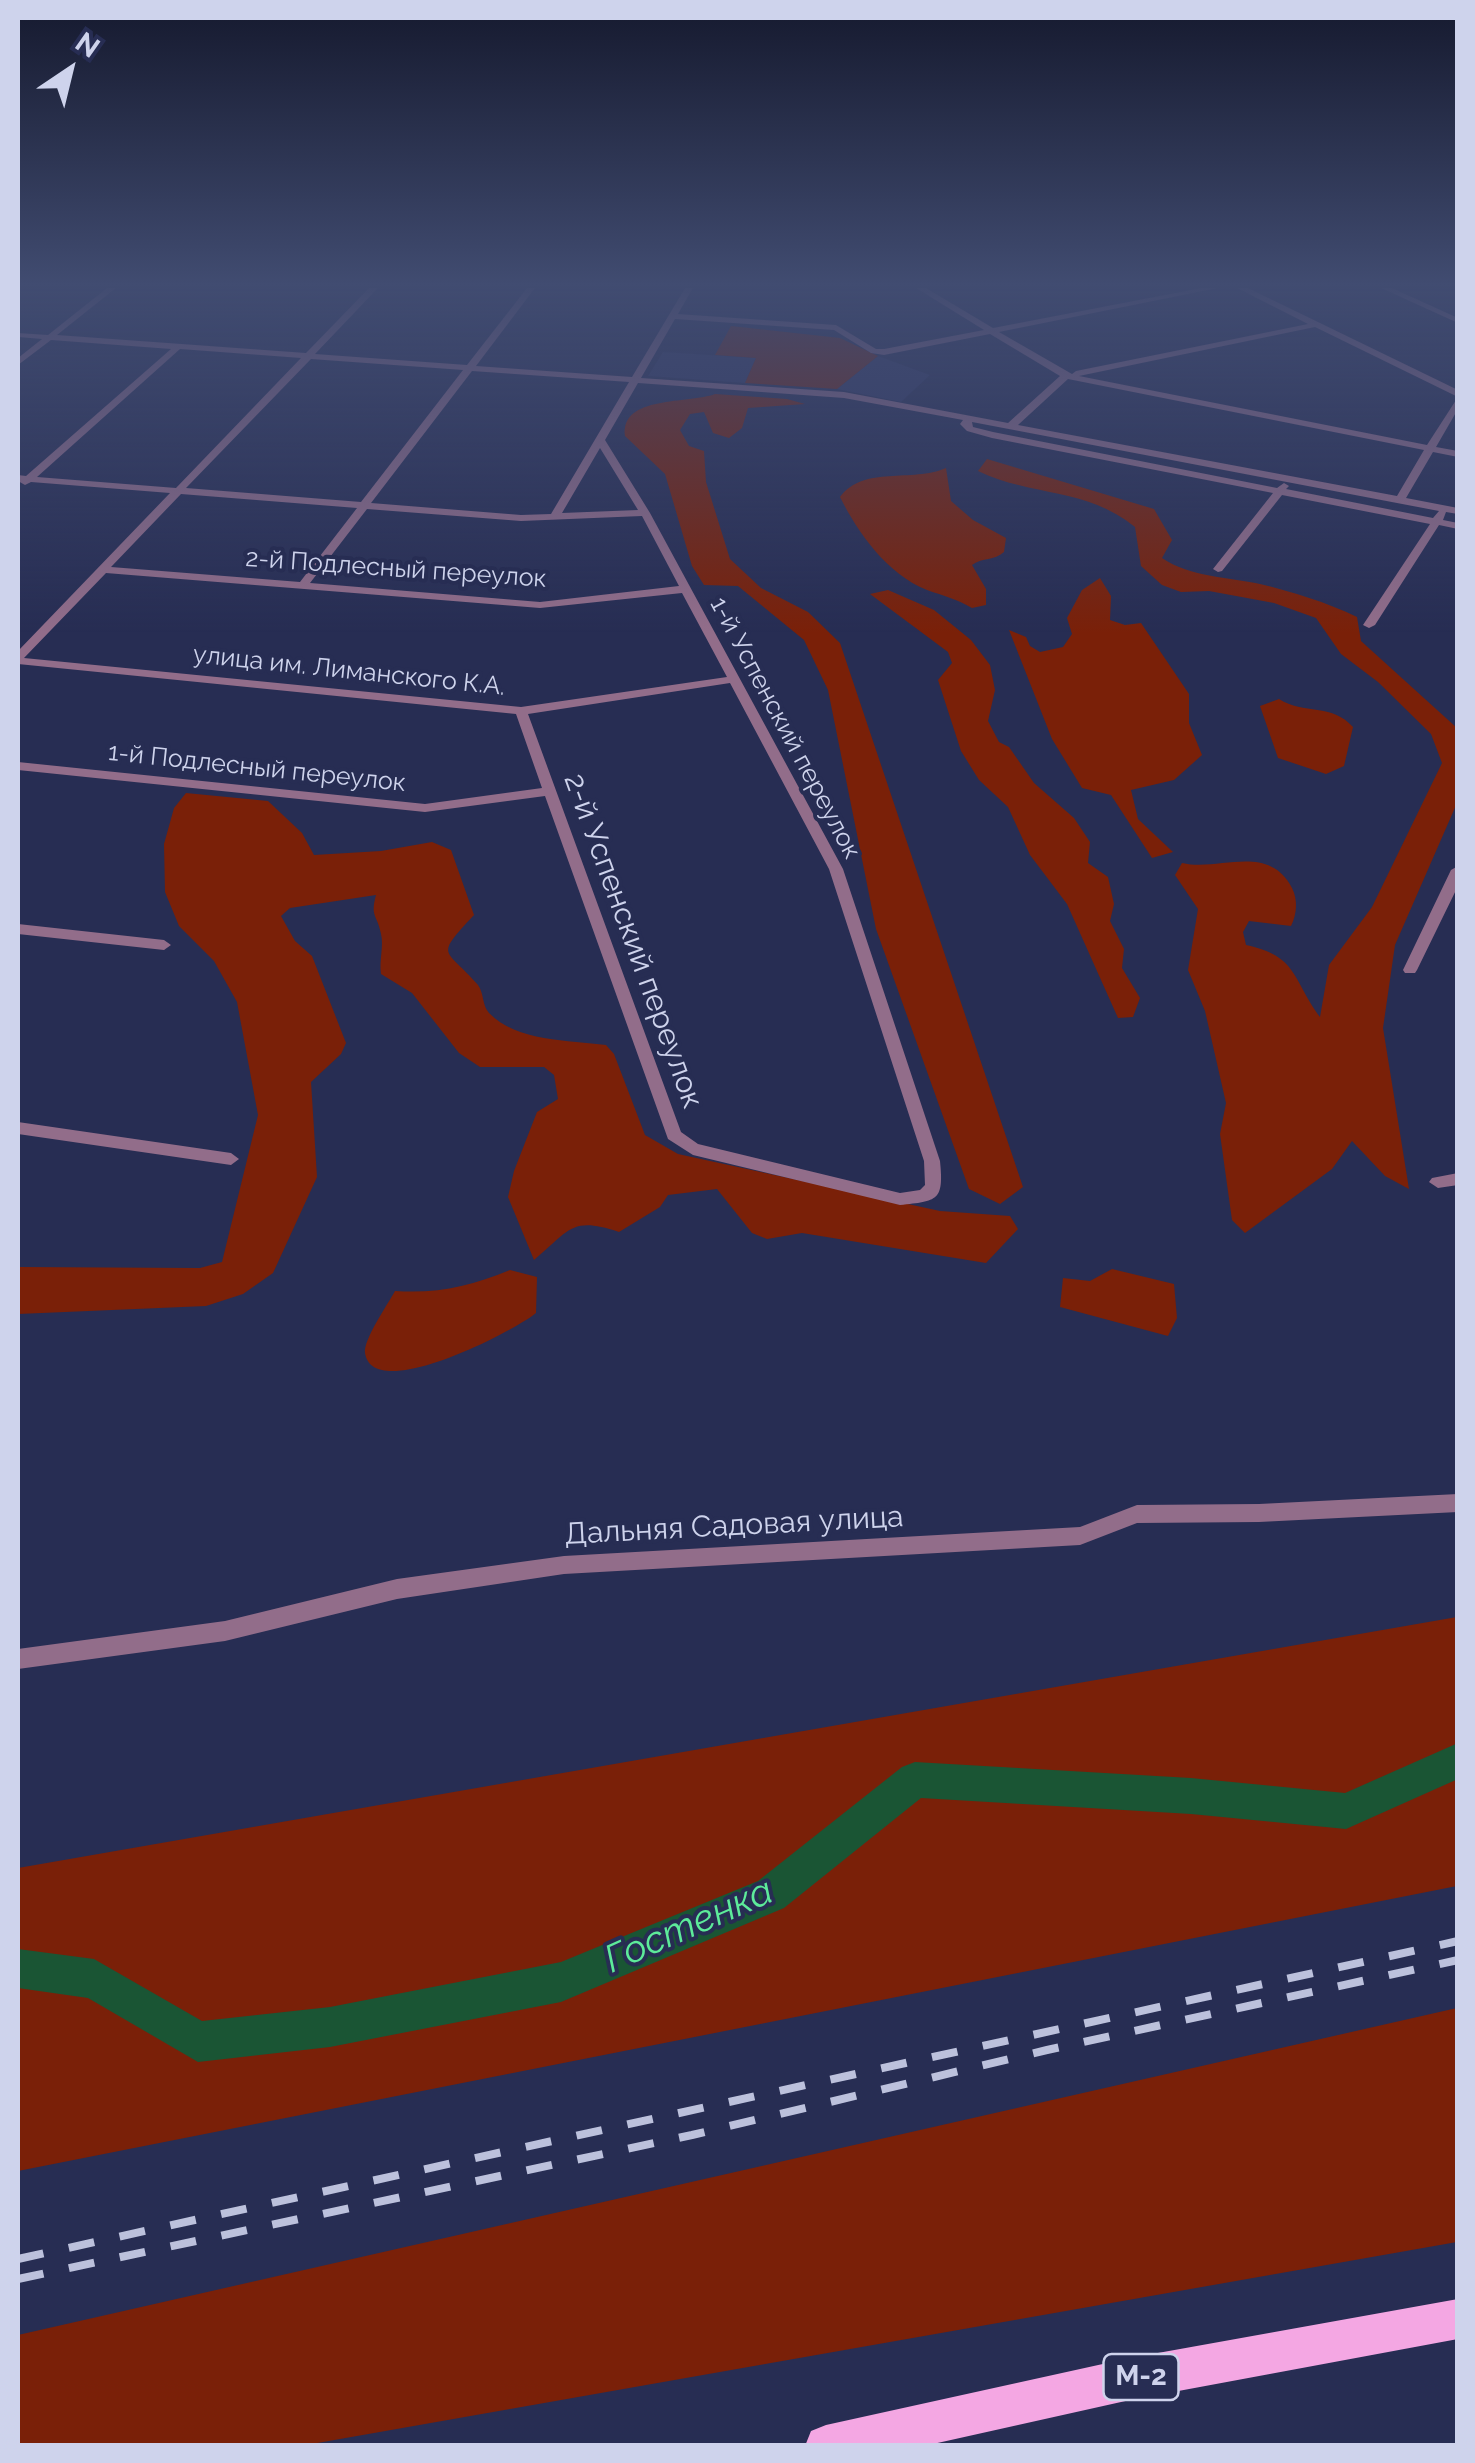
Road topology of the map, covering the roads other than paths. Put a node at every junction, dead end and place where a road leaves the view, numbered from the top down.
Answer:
1 (112, 403) edge
2 (262, 403) edge
3 (441, 403) edge
4 (623, 403) edge
5 (884, 403) edge
6 (1036, 403) edge
7 (1201, 403) edge
8 (1455, 403) edge
9 (971, 418) junction
10 (1012, 425) junction
11 (601, 442) junction
12 (1428, 448) junction
13 (1458, 454) edge
14 (23, 478) edge
15 (1290, 478) junction
16 (18, 488) edge
17 (179, 490) junction
18 (1280, 492) junction
19 (1401, 498) junction
20 (362, 504) junction
21 (1444, 508) junction
22 (1458, 511) edge
23 (645, 513) junction
24 (554, 518) junction
25 (1438, 522) junction
26 (1458, 526) edge
27 (1218, 568) dead end
28 (102, 569) junction
29 (303, 585) junction
30 (686, 589) junction
31 (1369, 624) dead end
32 (18, 659) edge
33 (735, 679) junction
34 (521, 710) junction
35 (18, 766) edge
36 (550, 790) junction
37 (1458, 870) edge
38 (18, 929) edge
39 (164, 944) dead end
40 (1410, 970) dead end
41 (18, 1128) edge
42 (232, 1160) dead end
43 (1458, 1179) edge
44 (1438, 1182) dead end
45 (900, 1199) joint
46 (1458, 1503) edge
47 (18, 1659) edge
48 (1458, 2318) edge
49 (826, 2446) edge

1 - 14 street
2 - 17 street
3 - 20 street
4 - 11 street
5 - 9 street
6 - 10 street
7 - 12 street
8 - 12 street
9 - 10 street
9 - 18 street
10 - 15 street
11 - 23 street, 1-й Успенский переулок
11 - 24 street
12 - 13 street
12 - 19 street
14 - 16 street
14 - 17 street
15 - 18 street
15 - 19 street
17 - 20 street
17 - 28 street
18 - 25 street
18 - 27 street
19 - 21 street
20 - 24 street
20 - 29 street
21 - 22 street
21 - 25 street
23 - 24 street
23 - 30 street, 1-й Успенский переулок
25 - 26 street
25 - 31 street
28 - 29 street, 2-й Подлесный переулок
28 - 32 street
29 - 30 street, 2-й Подлесный переулок
30 - 33 street, 1-й Успенский переулок
32 - 34 street, улица им. Лиманского К.А.
33 - 34 street, улица им. Лиманского К.А.
33 - 45 street, 1-й Успенский переулок
34 - 36 street, 2-й Успенский переулок
35 - 36 street, 1-й Подлесный переулок
36 - 45 street, 2-й Успенский переулок
37 - 40 street
38 - 39 street
41 - 42 street
43 - 44 street
46 - 47 street, Дальняя Садовая улица
48 - 49 main road, М-2

